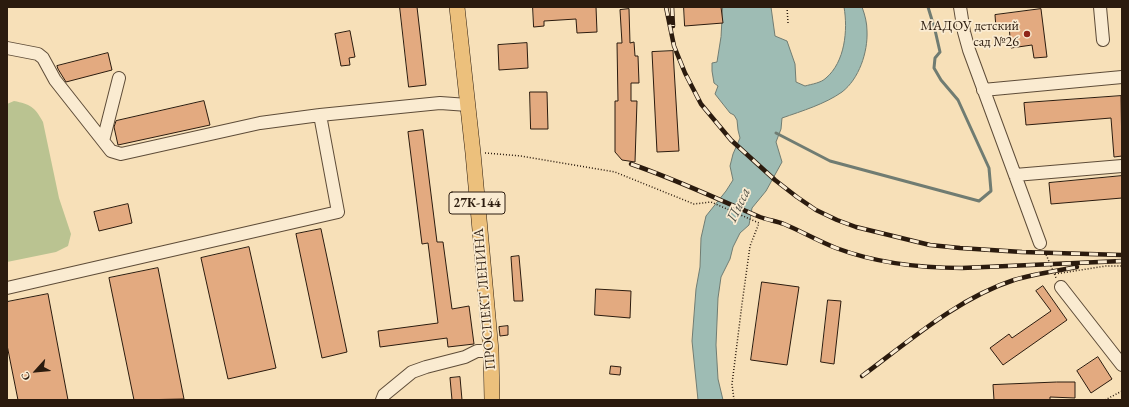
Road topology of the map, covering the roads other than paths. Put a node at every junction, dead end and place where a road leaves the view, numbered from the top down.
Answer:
1 (457, 7) edge
2 (960, 7) edge
3 (1100, 7) edge
4 (1103, 40) dead end
5 (7, 48) edge
6 (1122, 77) edge
7 (120, 78) dead end
8 (983, 90) junction
9 (468, 105) junction
10 (320, 115) junction
11 (103, 141) junction
12 (1122, 166) edge
13 (1015, 175) junction
14 (1040, 243) road end
15 (1060, 287) road end
16 (7, 288) edge
17 (491, 351) junction
18 (1122, 365) edge
19 (382, 400) edge
20 (492, 400) edge

1 - 9 main road, ПРОСПЕКТ ЛЕНИНА / 27К-144
2 - 8 street
3 - 4 street
5 - 11 street
6 - 8 street
7 - 11 street
8 - 13 street
9 - 10 street
9 - 17 main road, ПРОСПЕКТ ЛЕНИНА / 27К-144
10 - 11 street
10 - 16 street
12 - 13 street
13 - 14 street
15 - 18 street
17 - 19 street
17 - 20 main road, ПРОСПЕКТ ЛЕНИНА / 27К-144

